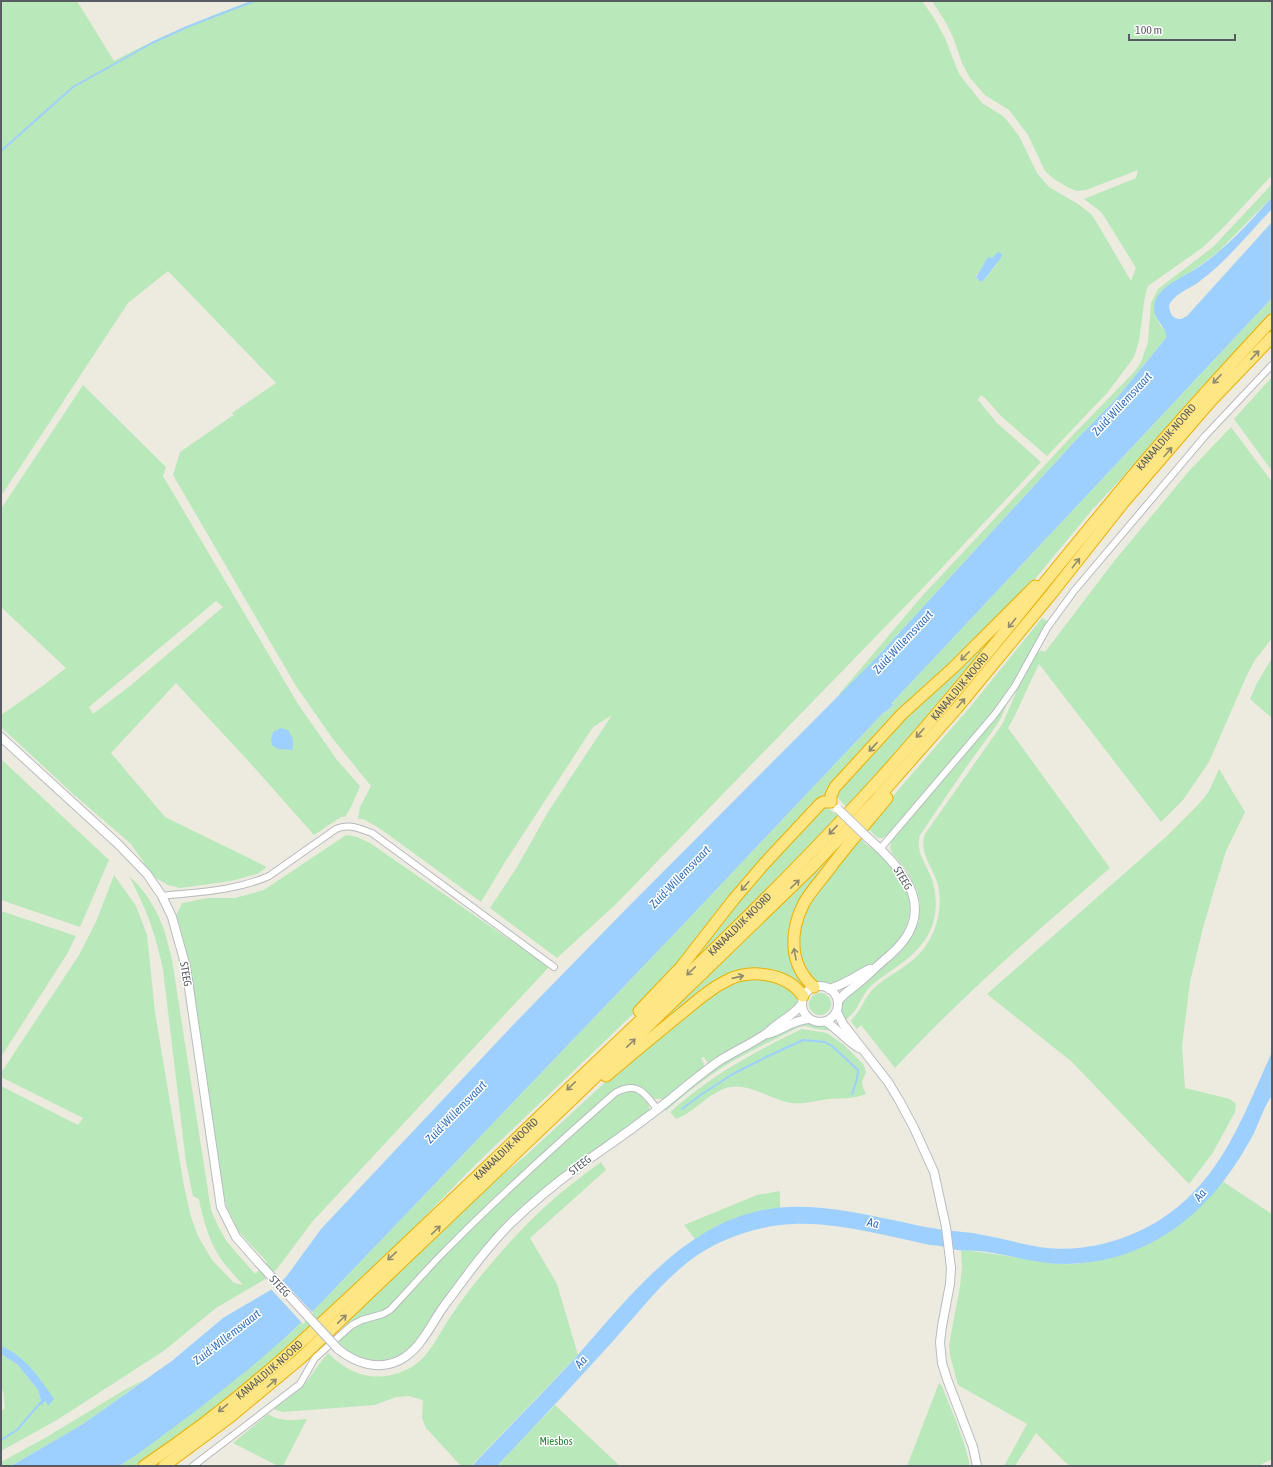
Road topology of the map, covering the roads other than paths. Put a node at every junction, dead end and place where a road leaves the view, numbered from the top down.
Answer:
1 (1272, 320) edge
2 (1272, 337) edge
3 (1272, 365) edge
4 (1063, 560) junction
5 (1, 737) edge
6 (918, 754) junction
7 (834, 806) junction
8 (880, 849) junction
9 (162, 896) junction
10 (876, 966) junction
11 (554, 967) dead end
12 (814, 987) junction
13 (829, 988) junction
14 (802, 1001) junction
15 (838, 1001) junction
16 (836, 1012) junction
17 (808, 1019) junction
18 (826, 1022) junction
19 (763, 1036) junction
20 (862, 1050) junction
21 (599, 1059) junction
22 (583, 1089) junction
23 (658, 1110) junction
24 (144, 1466) edge
25 (164, 1466) edge
26 (192, 1466) edge
27 (977, 1466) edge

1 -> 4 highway, KANAALDIJK-NOORD
6 -> 2 highway, KANAALDIJK-NOORD
3 - 8 street
4 -> 7 highway
4 -> 21 highway, KANAALDIJK-NOORD
5 - 9 street, STEEG
12 -> 6 highway
22 -> 6 highway, KANAALDIJK-NOORD
7 - 8 street, STEEG, bridge
7 -> 21 highway
8 - 10 street, STEEG
9 - 11 street
9 - 23 street, STEEG, bridge
10 - 13 street, STEEG
10 - 15 street, STEEG
12 - 13 street
12 - 14 street
13 - 15 street
14 - 17 street
14 - 19 street, STEEG
22 -> 14 highway
15 - 16 street
16 - 18 street
16 - 20 street
17 - 18 street
17 - 19 street, STEEG
18 - 20 street
19 - 23 street, STEEG
20 - 27 street
21 -> 24 highway, KANAALDIJK-NOORD
25 -> 22 highway, KANAALDIJK-NOORD
23 - 26 street, KANAALDIJK-NOORD

